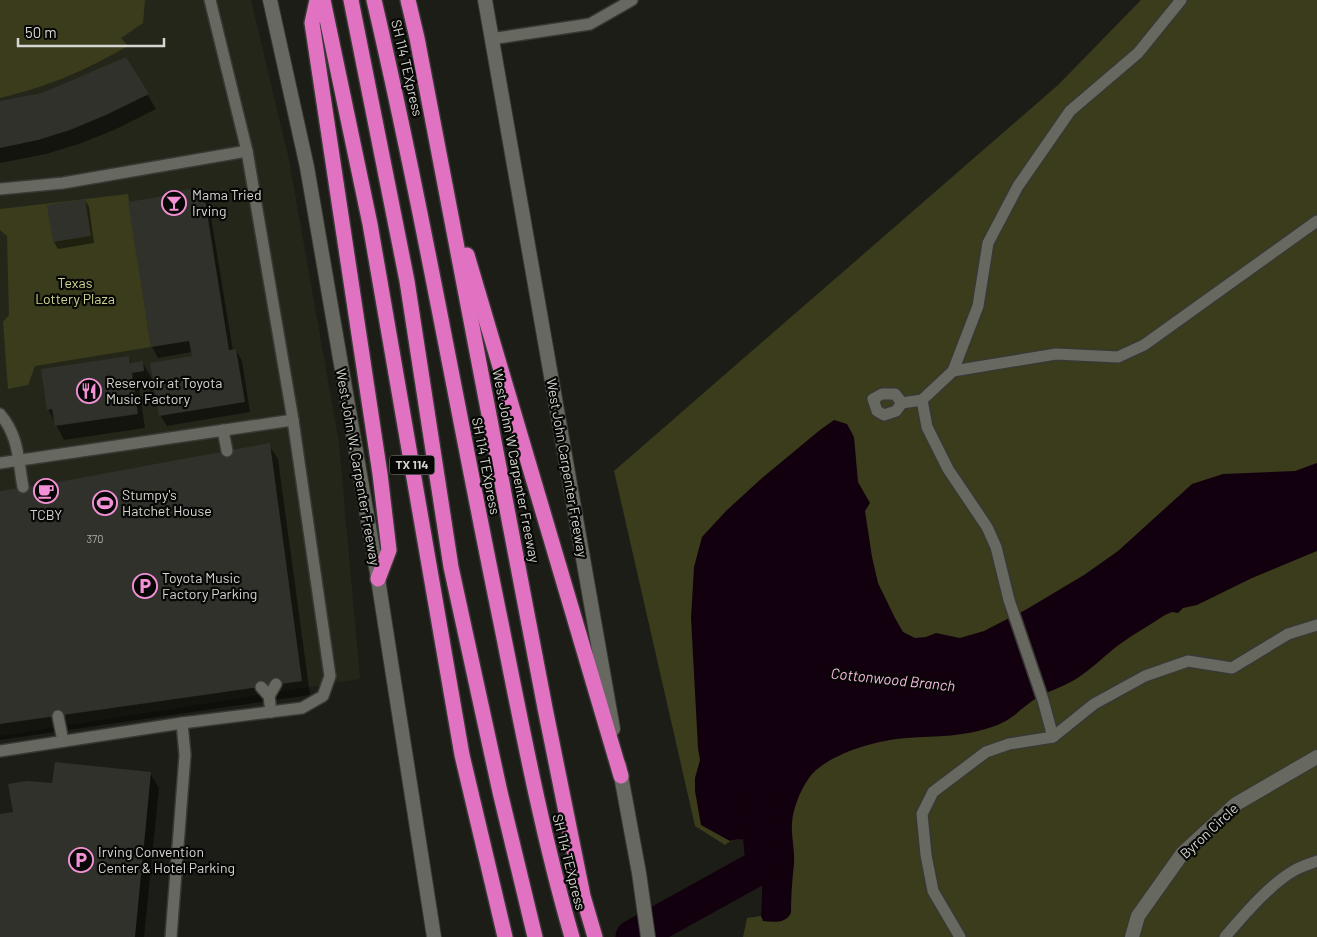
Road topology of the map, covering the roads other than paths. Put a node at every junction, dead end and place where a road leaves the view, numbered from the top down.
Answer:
1 (210, 0) edge
2 (270, 0) edge
3 (316, 0) edge
4 (324, 0) edge
5 (351, 0) edge
6 (374, 0) edge
7 (408, 0) edge
8 (485, 0) edge
9 (632, 0) edge
10 (1181, 0) edge
11 (492, 39) junction
12 (247, 151) junction
13 (443, 172) junction
14 (0, 189) edge
15 (1317, 221) edge
16 (952, 371) junction
17 (922, 400) junction
18 (902, 403) dead end
19 (0, 414) edge
20 (293, 420) junction
21 (223, 430) junction
22 (227, 451) dead end
23 (18, 460) junction
24 (0, 463) edge
25 (23, 488) dead end
26 (378, 579) junction
27 (1317, 625) edge
28 (276, 684) dead end
29 (261, 686) dead end
30 (269, 696) junction
31 (271, 712) junction
32 (58, 716) dead end
33 (182, 723) junction
34 (1053, 737) junction
35 (63, 742) junction
36 (0, 751) edge
37 (1317, 757) edge
38 (621, 776) junction
39 (1317, 861) edge
40 (504, 933) edge
41 (171, 937) edge
42 (434, 937) edge
43 (536, 937) edge
44 (572, 937) edge
45 (595, 937) edge
46 (648, 937) edge
47 (960, 937) edge
48 (1132, 937) edge
49 (1225, 937) edge

1 - 12 lane
2 - 26 main road, West John W. Carpenter Freeway
3 - 26 highway
4 - 40 highway, TX 114
5 - 43 highway
6 - 44 highway, SH 114 TEXpress
7 - 13 highway, West John W Carpenter Freeway
8 - 11 main road, West John Carpenter Freeway
9 - 11 lane
10 - 16 lane
11 - 38 main road, West John Carpenter Freeway
12 - 14 lane
12 - 20 lane
13 - 38 highway
13 - 45 highway, West John W Carpenter Freeway
15 - 16 lane
16 - 17 lane
17 - 18 lane
17 - 34 lane
19 - 23 lane
20 - 21 lane
20 - 31 lane
21 - 22 lane
21 - 23 lane
23 - 24 lane
23 - 25 lane
26 - 42 main road, West John W. Carpenter Freeway
27 - 34 lane
28 - 30 lane
29 - 30 lane
30 - 31 lane
31 - 33 lane
32 - 35 lane
33 - 35 lane
33 - 41 lane
34 - 47 lane
35 - 36 lane
37 - 48 main road, Byron Circle
38 - 46 main road, West John Carpenter Freeway
39 - 49 lane

